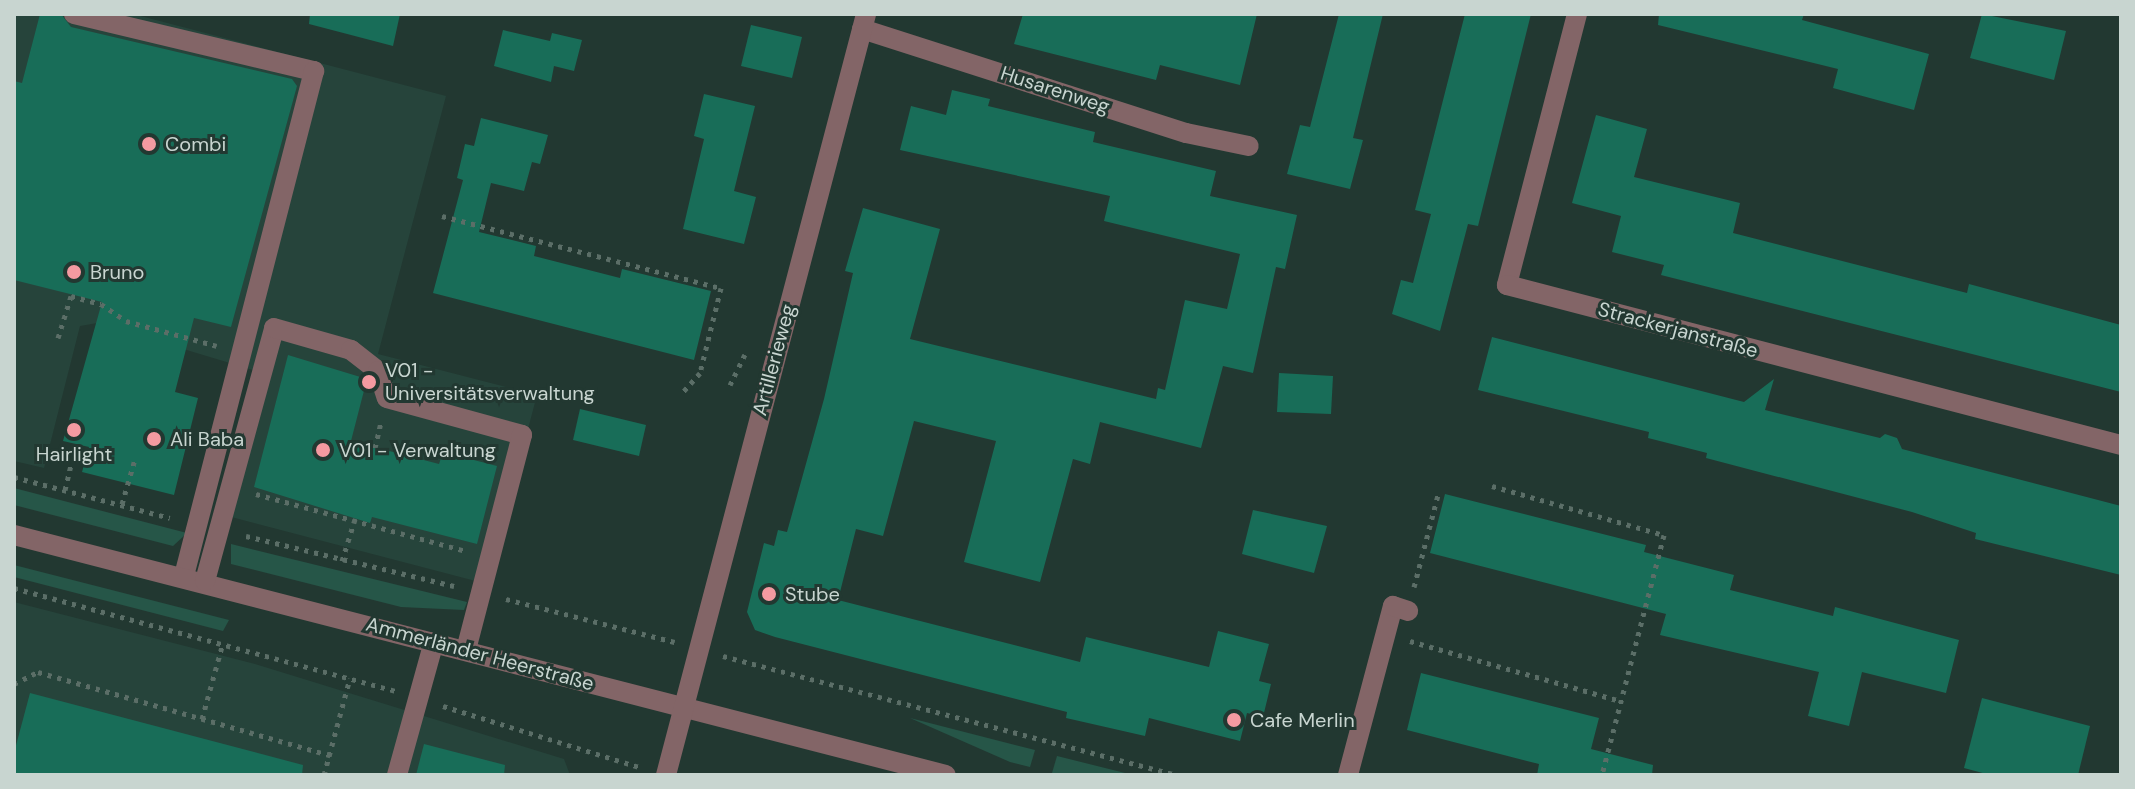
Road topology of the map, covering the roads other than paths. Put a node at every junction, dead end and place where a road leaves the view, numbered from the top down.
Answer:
1 (74, 14) edge
2 (1577, 14) edge
3 (864, 22) edge
4 (1249, 146) dead end
5 (2121, 445) edge
6 (14, 535) edge
7 (184, 576) junction
8 (205, 581) junction
9 (1408, 611) road end
10 (434, 642) junction
11 (466, 650) junction
12 (683, 707) junction
13 (397, 775) edge
14 (666, 775) edge
15 (946, 775) edge
16 (1348, 775) edge

1 - 7 street
2 - 5 street, Strackerjanstraße
3 - 4 street, Husarenweg
3 - 12 street, Artillerieweg
6 - 7 street, Ammerländer Heerstraße
7 - 8 street, Ammerländer Heerstraße
8 - 10 street, Ammerländer Heerstraße
8 - 11 street
9 - 16 street
10 - 11 street, Ammerländer Heerstraße
10 - 13 street
11 - 12 street, Ammerländer Heerstraße
12 - 14 street, Artillerieweg
12 - 15 street, Ammerländer Heerstraße

